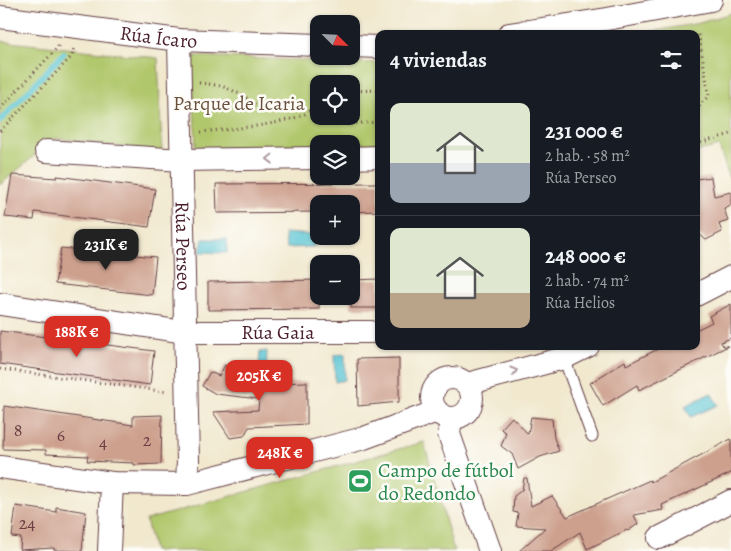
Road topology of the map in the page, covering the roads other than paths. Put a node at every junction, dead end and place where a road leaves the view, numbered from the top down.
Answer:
1 (707, 0) edge
2 (26, 10) edge
3 (0, 17) edge
4 (608, 26) edge
5 (558, 30) edge
6 (179, 40) junction
7 (310, 45) edge
8 (360, 46) edge
9 (375, 46) edge
10 (46, 151) dead end
11 (375, 157) edge
12 (310, 158) edge
13 (360, 158) edge
14 (182, 160) junction
15 (731, 276) edge
16 (700, 293) edge
17 (0, 304) edge
18 (184, 332) junction
19 (370, 332) dead end
20 (580, 350) edge
21 (564, 358) junction
22 (467, 384) junction
23 (444, 415) junction
24 (592, 436) dead end
25 (0, 467) edge
26 (112, 483) junction
27 (187, 484) junction
28 (731, 501) edge
29 (660, 538) dead end
30 (109, 551) edge
31 (490, 551) edge

1 - 4 street
2 - 3 street, Rúa Ícaro
2 - 6 street, Rúa Ícaro
4 - 5 street
6 - 7 street, Rúa Ícaro
6 - 14 street, Rúa Perseo
8 - 9 street
10 - 14 street
11 - 13 street
12 -> 14 street
14 - 18 street, Rúa Perseo
15 - 16 street
17 - 18 street
18 - 19 street, Rúa Gaia
18 - 27 street, Rúa Perseo
20 - 21 street
22 -> 21 street
21 - 24 lane
22 - 23 street
22 - 23 street
23 - 27 street
23 - 31 street
25 - 26 street
26 - 27 street
26 - 30 street
28 - 29 street

